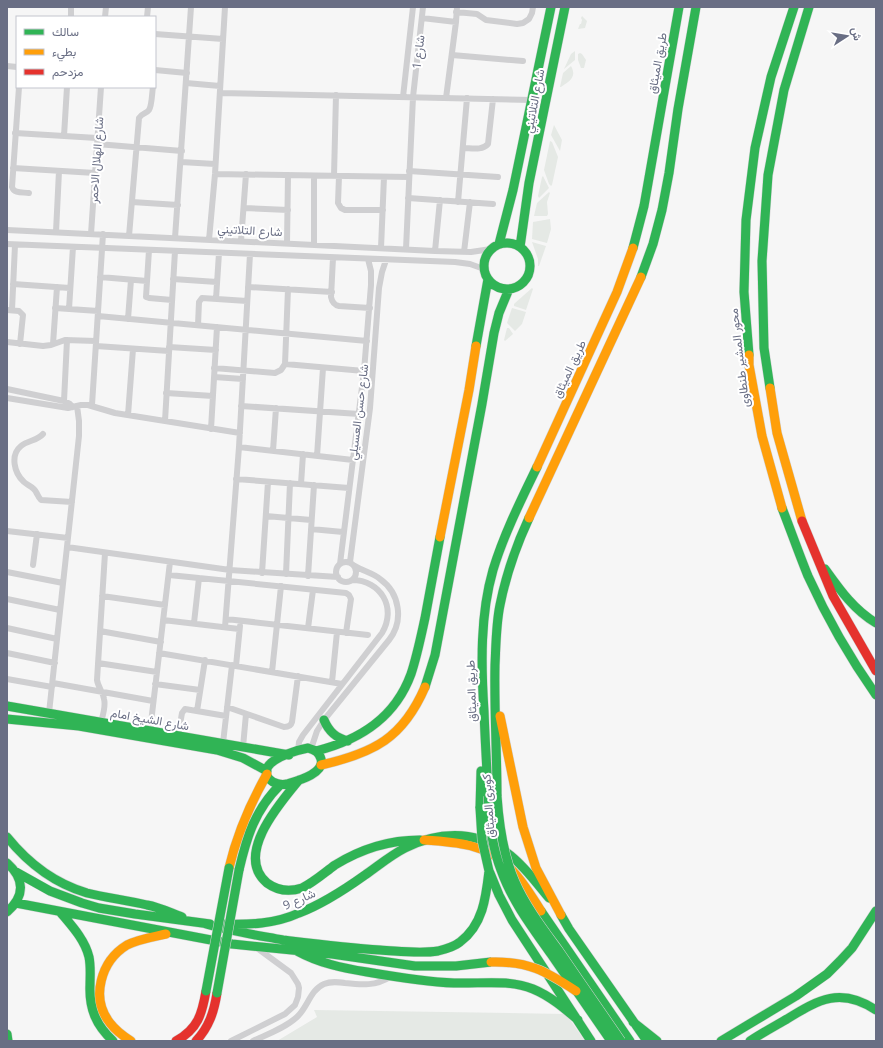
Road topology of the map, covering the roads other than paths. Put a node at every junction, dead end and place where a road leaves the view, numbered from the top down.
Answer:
1 (192, 7) edge
2 (226, 7) edge
3 (413, 7) edge
4 (423, 7) edge
5 (533, 7) edge
6 (552, 7) edge
7 (565, 7) edge
8 (679, 7) edge
9 (696, 7) edge
10 (794, 7) edge
11 (809, 7) edge
12 (457, 10) edge
13 (466, 10) edge
14 (422, 18) junction
15 (456, 22) junction
16 (675, 30) junction
17 (691, 33) junction
18 (156, 34) edge
19 (190, 37) junction
20 (224, 39) junction
21 (452, 55) junction
22 (523, 61) dead end
23 (156, 70) edge
24 (187, 73) junction
25 (186, 83) junction
26 (220, 86) junction
27 (18, 88) edge
28 (67, 88) edge
29 (101, 88) edge
30 (153, 88) edge
31 (220, 93) junction
32 (336, 96) junction
33 (403, 97) junction
34 (413, 97) junction
35 (446, 98) junction
36 (467, 98) junction
37 (493, 99) junction
38 (532, 100) junction
39 (15, 133) junction
40 (64, 136) junction
41 (97, 141) junction
42 (137, 148) junction
43 (463, 148) junction
44 (7, 149) edge
45 (14, 149) junction
46 (182, 151) junction
47 (652, 156) junction
48 (671, 158) junction
49 (181, 162) junction
50 (215, 164) junction
51 (13, 168) junction
52 (59, 171) junction
53 (95, 173) junction
54 (215, 174) junction
55 (246, 174) junction
56 (409, 174) junction
57 (460, 174) junction
58 (288, 175) junction
59 (314, 176) junction
60 (337, 176) junction
61 (384, 177) junction
62 (498, 177) dead end
63 (29, 193) dead end
64 (408, 198) junction
65 (440, 200) junction
66 (132, 202) junction
67 (458, 202) junction
68 (470, 202) junction
69 (493, 204) dead end
70 (178, 205) junction
71 (244, 208) junction
72 (288, 210) junction
73 (383, 210) junction
74 (7, 230) edge
75 (56, 232) junction
76 (91, 234) junction
77 (103, 234) junction
78 (129, 236) junction
79 (175, 238) junction
80 (209, 240) junction
81 (241, 241) junction
82 (286, 243) junction
83 (7, 244) edge
84 (15, 245) junction
85 (314, 245) junction
86 (73, 247) junction
87 (495, 247) junction
88 (520, 247) junction
89 (102, 248) junction
90 (381, 248) junction
91 (406, 249) junction
92 (150, 250) junction
93 (175, 251) junction
94 (435, 251) junction
95 (464, 252) junction
96 (219, 253) junction
97 (250, 254) junction
98 (333, 258) junction
99 (368, 259) junction
100 (386, 260) junction
101 (484, 269) junction
102 (371, 271) junction
103 (382, 272) junction
104 (100, 277) junction
105 (173, 279) junction
106 (488, 279) junction
107 (131, 280) junction
108 (147, 281) junction
109 (217, 282) junction
110 (13, 284) junction
111 (57, 287) junction
112 (248, 287) junction
113 (70, 288) junction
114 (288, 289) junction
115 (508, 289) junction
116 (332, 292) junction
117 (216, 299) junction
118 (172, 300) junction
119 (247, 301) junction
120 (55, 308) junction
121 (370, 308) junction
122 (69, 309) junction
123 (9, 310) edge
124 (98, 314) junction
125 (128, 319) junction
126 (171, 323) junction
127 (198, 325) junction
128 (217, 327) junction
129 (246, 330) junction
130 (286, 333) junction
131 (67, 340) junction
132 (367, 341) junction
133 (7, 342) edge
134 (20, 344) junction
135 (53, 344) junction
136 (96, 344) junction
137 (133, 349) junction
138 (169, 349) junction
139 (216, 350) junction
140 (285, 364) junction
141 (214, 368) junction
142 (323, 368) junction
143 (243, 370) junction
144 (364, 371) junction
145 (214, 377) junction
146 (243, 379) junction
147 (7, 389) edge
148 (166, 394) junction
149 (213, 396) junction
150 (7, 398) edge
151 (64, 401) junction
152 (92, 405) junction
153 (75, 406) junction
154 (241, 406) junction
155 (276, 408) junction
156 (320, 411) junction
157 (359, 414) junction
158 (128, 415) junction
159 (164, 421) junction
160 (211, 429) junction
161 (240, 433) junction
162 (43, 434) dead end
163 (239, 447) junction
164 (273, 451) junction
165 (303, 454) junction
166 (317, 456) junction
167 (353, 460) junction
168 (236, 479) junction
169 (268, 482) junction
170 (290, 483) junction
171 (301, 484) junction
172 (314, 485) junction
173 (349, 488) junction
174 (72, 502) junction
175 (266, 516) junction
176 (288, 518) junction
177 (312, 520) junction
178 (311, 529) junction
179 (7, 531) edge
180 (343, 532) junction
181 (37, 534) junction
182 (68, 538) junction
183 (67, 548) junction
184 (811, 549) junction
185 (105, 553) junction
186 (170, 562) junction
187 (340, 564) junction
188 (352, 564) junction
189 (33, 565) dead end
190 (230, 570) junction
191 (7, 572) edge
192 (262, 573) junction
193 (286, 574) junction
194 (169, 575) junction
195 (308, 576) junction
196 (338, 577) junction
197 (199, 578) junction
198 (352, 580) junction
199 (229, 581) junction
200 (63, 583) junction
201 (281, 586) junction
202 (313, 590) junction
203 (102, 596) junction
204 (7, 599) edge
205 (165, 605) junction
206 (60, 610) junction
207 (226, 619) junction
208 (163, 620) junction
209 (240, 621) junction
210 (194, 623) junction
211 (876, 623) edge
212 (277, 625) junction
213 (225, 627) junction
214 (7, 628) edge
215 (240, 628) junction
216 (308, 628) junction
217 (100, 631) junction
218 (337, 632) junction
219 (346, 633) junction
220 (368, 635) dead end
221 (57, 639) junction
222 (161, 642) junction
223 (7, 652) edge
224 (159, 653) junction
225 (205, 660) junction
226 (55, 663) junction
227 (98, 663) junction
228 (234, 665) junction
229 (876, 671) edge
230 (157, 672) junction
231 (272, 672) junction
232 (298, 676) junction
233 (7, 679) edge
234 (332, 682) junction
235 (155, 684) junction
236 (342, 684) junction
237 (52, 685) junction
238 (200, 690) junction
239 (101, 691) junction
240 (874, 693) edge
241 (495, 697) junction
242 (153, 701) junction
243 (8, 706) edge
244 (227, 707) junction
245 (197, 711) junction
246 (49, 713) junction
247 (246, 714) junction
248 (226, 716) junction
249 (7, 719) edge
250 (324, 720) junction
251 (101, 722) junction
252 (150, 731) junction
253 (178, 736) junction
254 (485, 737) junction
255 (348, 742) junction
256 (223, 744) junction
257 (243, 747) junction
258 (314, 750) junction
259 (298, 751) junction
260 (289, 755) junction
261 (321, 766) junction
262 (267, 773) junction
263 (298, 780) junction
264 (280, 785) junction
265 (7, 837) edge
266 (424, 840) junction
267 (7, 863) edge
268 (489, 871) junction
269 (16, 872) junction
270 (16, 903) junction
271 (556, 907) junction
272 (876, 911) edge
273 (7, 912) edge
274 (61, 913) junction
275 (192, 922) junction
276 (203, 923) junction
277 (170, 933) junction
278 (256, 948) junction
279 (297, 951) junction
280 (390, 977) junction
281 (576, 991) junction
282 (876, 1010) edge
283 (578, 1020) junction
284 (633, 1022) junction
285 (7, 1034) edge
286 (8, 1041) edge
287 (112, 1041) edge
288 (131, 1041) edge
289 (176, 1041) edge
290 (196, 1041) edge
291 (232, 1041) edge
292 (253, 1041) edge
293 (591, 1041) edge
294 (611, 1041) edge
295 (622, 1041) edge
296 (630, 1041) edge
297 (647, 1041) edge
298 (657, 1041) edge
299 (721, 1041) edge
300 (750, 1041) edge

1 - 19 street
2 - 20 street
3 - 33 street, شارع 1
4 - 14 street, شارع 1
5 - 13 street
6 - 38 main road, شارع التلاتيني
7 - 88 main road, شارع التلاتيني
8 - 16 main road, طريق الميثاق
9 - 17 main road
10 - 240 main road, محور المشير طنطاوى
11 - 184 main road
12 - 13 street
12 - 15 street
14 - 15 street
14 - 34 street, شارع 1
15 - 21 street
16 - 17 main road
16 - 47 main road, طريق الميثاق
17 - 48 main road
18 - 19 street
19 - 20 street
19 - 24 street
20 - 26 street
21 - 22 street
21 - 35 street
23 - 24 street
24 - 25 street
25 - 26 street
25 - 46 street
26 - 31 street
27 - 39 street
28 - 40 street
29 - 41 street, شارع الهلال الاحمر
30 - 42 street
31 - 32 street
31 - 50 street
32 - 33 street
32 - 60 street
33 - 34 street
34 - 35 street
34 - 56 street, شارع 1
35 - 36 street
36 - 37 street
36 - 43 street
37 - 38 street
37 - 43 street
38 - 87 main road, شارع التلاتيني
39 - 40 street
39 - 45 street
40 - 41 street
41 - 42 street
41 - 53 street, شارع الهلال الاحمر
42 - 46 street
42 - 66 street
43 - 57 street
44 - 45 street
45 - 51 street
46 - 49 street
47 - 48 main road
47 - 254 main road, طريق الميثاق
48 - 241 main road, كوبرى الميثاق
49 - 50 street
49 - 70 street
50 - 54 street
51 - 52 street
51 - 63 street
52 - 53 street
52 - 75 street
53 - 76 street, شارع الهلال الاحمر
54 - 55 street
54 - 80 street
55 - 58 street
55 - 71 street
56 - 57 street
56 - 61 street
56 - 64 street, شارع 1
57 - 62 street
57 - 67 street
58 - 59 street
58 - 72 street
59 - 60 street
59 - 85 street
60 - 61 street
60 - 73 street
61 - 73 street
64 - 65 street
64 - 91 street, شارع 1
65 - 67 street
65 - 94 street
66 - 70 street
66 - 78 street
67 - 68 street
68 - 69 street
68 - 95 street
70 - 79 street
71 - 72 street
71 - 81 street
72 - 82 street
73 - 90 street
74 - 75 street, شارع التلاتيني
75 - 76 street, شارع التلاتيني
76 - 77 street, شارع التلاتيني
77 - 78 street, شارع التلاتيني
77 - 89 street
78 - 79 street, شارع التلاتيني
79 - 80 street, شارع التلاتيني
80 - 81 street, شارع التلاتيني
81 - 82 street, شارع التلاتيني
82 - 85 street, شارع التلاتيني
83 - 84 street, شارع التلاتيني
84 - 86 street, شارع التلاتيني
84 - 110 street
85 - 90 street, شارع التلاتيني
86 - 89 street, شارع التلاتيني
86 - 113 street
87 - 88 main road
87 - 95 street, شارع التلاتيني
87 - 101 main road
88 - 115 main road
89 - 92 street, شارع التلاتيني
89 - 104 street
90 - 91 street, شارع التلاتيني
91 - 94 street, شارع التلاتيني
92 - 93 street, شارع التلاتيني
92 - 108 street
93 - 96 street, شارع التلاتيني
93 - 105 street
94 - 95 street, شارع التلاتيني
96 - 97 street, شارع التلاتيني
96 - 109 street
97 - 98 street, شارع التلاتيني
97 - 112 street
98 - 99 street, شارع التلاتيني
98 - 116 street
99 - 100 street, شارع التلاتيني
99 - 102 street, شارع حسن العسيلي
100 - 101 street, شارع التلاتيني
100 - 103 street, شارع حسن العسيلي
101 - 106 main road
102 - 103 street
102 - 121 street, شارع حسن العسيلي
103 - 188 street, شارع حسن العسيلي
104 - 107 street
104 - 124 street
105 - 109 street
105 - 118 street
106 - 115 main road
106 - 255 main road
107 - 108 street
107 - 125 street
108 - 118 street
109 - 117 street
110 - 111 street
110 - 123 street
111 - 113 street
111 - 120 street
112 - 114 street
112 - 119 street
113 - 122 street
114 - 116 street
114 - 130 street
115 - 261 main road
116 - 121 street
117 - 119 street
117 - 127 street
118 - 126 street
119 - 129 street
120 - 122 street
120 - 135 street
121 - 132 street, شارع حسن العسيلي
122 - 124 street
123 - 134 street
124 - 125 street
124 - 136 street
125 - 126 street
126 - 127 street
126 - 138 street
127 - 128 street
128 - 129 street
128 - 139 street
129 - 130 street
129 - 143 street
130 - 132 street
130 - 140 street
131 - 135 street
131 - 136 street
131 - 151 street
132 - 144 street, شارع حسن العسيلي
133 - 134 street
134 - 135 street
136 - 137 street
136 - 152 street
137 - 138 street
137 - 158 street
138 - 139 street
138 - 148 street
139 - 141 street
140 - 142 street
140 - 143 street
141 - 143 street
141 - 145 street
142 - 144 street
142 - 156 street
143 - 146 street
144 - 157 street, شارع حسن العسيلي
145 - 146 street
145 - 149 street
146 - 154 street
147 - 151 street
148 - 149 street
148 - 159 street
149 - 160 street
150 - 153 street
151 - 153 street
152 - 153 street
152 - 158 street
153 - 174 street
154 - 155 street
154 - 161 street
155 - 156 street
155 - 164 street
156 - 157 street
156 - 166 street
157 - 167 street, شارع حسن العسيلي
158 - 159 street
159 - 160 street
160 - 161 street
161 - 163 street
162 - 174 street
163 - 164 street
163 - 168 street
164 - 165 street
165 - 166 street
165 - 171 street
166 - 167 street
167 - 173 street, شارع حسن العسيلي
168 - 169 street
168 - 190 street
169 - 170 street
169 - 175 street
170 - 171 street
170 - 176 street
171 - 172 street
172 - 173 street
172 - 177 street
173 - 180 street, شارع حسن العسيلي
174 - 182 street
175 - 176 street
175 - 192 street
176 - 177 street
176 - 193 street
177 - 178 street
178 - 180 street
178 - 195 street
179 - 181 street
180 - 187 street, شارع حسن العسيلي
181 - 182 street
181 - 189 street
182 - 183 street
183 - 185 street
183 - 200 street
184 - 211 main road
184 - 229 main road
185 - 186 street
185 - 203 street
186 - 190 street
186 - 194 street
187 - 188 street
187 - 196 street
188 - 198 street
188 - 250 street
190 - 192 street
190 - 199 street
191 - 200 street
192 - 193 street
193 - 195 street
194 - 197 street
194 - 205 street
195 - 196 street
196 - 198 street
197 - 199 street
197 - 210 street
198 - 236 street
199 - 201 street
199 - 207 street
200 - 206 street
201 - 202 street
201 - 212 street
202 - 216 street
202 - 219 street
203 - 205 street
203 - 217 street
204 - 206 street
205 - 208 street
206 - 221 street
207 - 209 street
207 - 213 street
208 - 210 street
208 - 222 street
209 - 212 street
209 - 215 street
210 - 213 street
212 - 216 street
212 - 231 street
213 - 215 street
214 - 221 street
215 - 228 street
216 - 218 street
217 - 222 street
217 - 227 street
218 - 219 street
218 - 234 street
219 - 220 street
221 - 226 street
222 - 224 street
223 - 226 street
224 - 225 street
224 - 230 street
225 - 228 street
225 - 238 street
226 - 237 street
227 - 230 street
227 - 239 street
228 - 231 street
228 - 244 street
230 - 235 street
231 - 232 street
232 - 234 street
232 - 247 street
233 - 237 street
234 - 236 street
235 - 238 street
235 - 242 street
236 - 259 street
237 - 239 street
237 - 246 street
238 - 245 street
239 - 242 street
239 - 251 street
241 - 271 main road
241 - 295 main road, كوبرى الميثاق, bridge
242 - 252 street
243 - 246 main road, شارع الشيخ امام
244 - 247 street
244 - 248 street
245 - 248 street
245 - 253 street
246 - 251 main road, شارع الشيخ امام
247 - 257 street
248 - 256 street
249 - 262 main road, شارع الشيخ امام
250 - 255 main road
250 - 258 street
251 - 252 main road, شارع الشيخ امام
252 - 253 main road, شارع الشيخ امام
253 - 256 main road, شارع الشيخ امام
254 - 268 main road, bridge
254 - 281 main road, كوبرى الميثاق, bridge
255 - 258 main road
256 - 257 main road, شارع الشيخ امام
257 - 260 main road, شارع الشيخ امام
258 - 259 main road
258 - 261 main road
259 - 260 main road
260 - 262 main road
261 - 263 main road
262 - 264 main road, شارع الشيخ امام
262 - 289 main road, bridge
263 - 264 main road
263 - 266 main road
264 - 290 main road, bridge
265 - 275 main road
266 - 271 main road, شارع 9
266 - 276 main road, شارع 9
266 - 296 main road
267 - 269 main road, شارع 9
268 - 276 main road
268 - 283 main road
269 - 270 main road
269 - 275 main road, شارع 9
270 - 273 main road
270 - 274 main road
271 - 284 main road
272 - 299 main road
274 - 277 main road
274 - 287 main road
275 - 276 main road, شارع 9
277 - 278 main road
277 - 288 main road
278 - 279 main road
278 - 291 street
279 - 280 main road
279 - 281 main road, bridge
280 - 283 main road
280 - 292 street
281 - 294 main road, كوبرى الميثاق, bridge
282 - 300 main road
283 - 293 main road
284 - 297 main road
284 - 298 main road
285 - 286 main road

